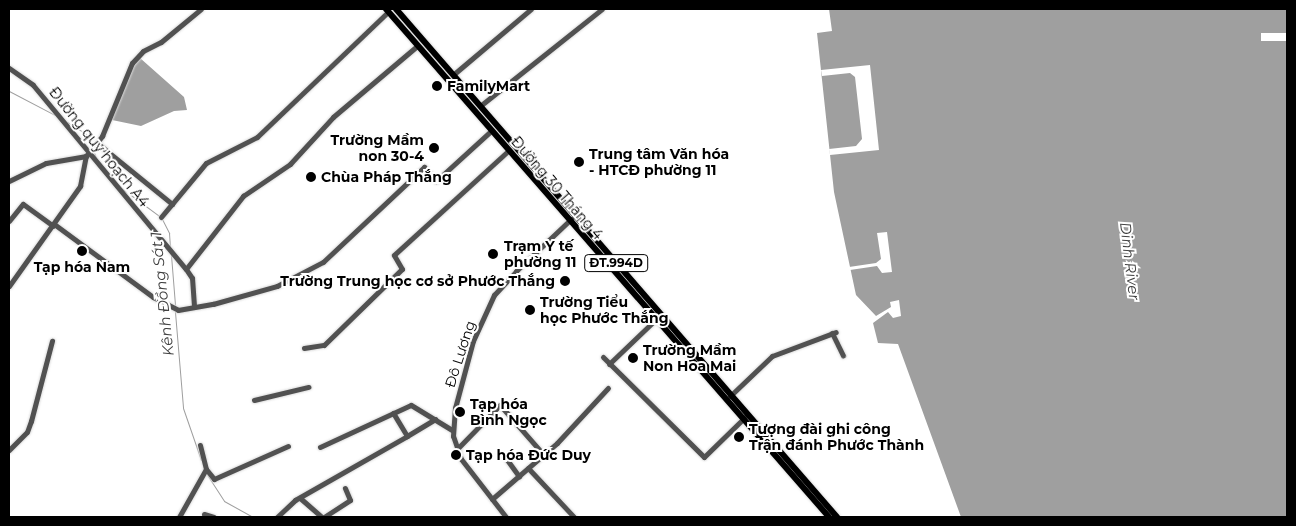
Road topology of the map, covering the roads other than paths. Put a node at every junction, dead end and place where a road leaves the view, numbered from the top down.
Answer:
1 (201, 9) edge
2 (396, 9) edge
3 (531, 9) edge
4 (602, 9) edge
5 (387, 10) edge
6 (417, 46) junction
7 (9, 68) edge
8 (454, 74) junction
9 (480, 106) junction
10 (491, 131) junction
11 (97, 143) junction
12 (508, 151) junction
13 (87, 155) junction
14 (9, 181) edge
15 (172, 204) junction
16 (161, 216) dead end
17 (571, 219) junction
18 (9, 221) edge
19 (53, 225) junction
20 (186, 269) junction
21 (9, 286) edge
22 (194, 306) junction
23 (655, 320) junction
24 (674, 330) junction
25 (668, 335) junction
26 (52, 341) dead end
27 (304, 348) dead end
28 (843, 356) dead end
29 (603, 358) dead end
30 (610, 364) junction
31 (308, 387) dead end
32 (608, 388) dead end
33 (728, 399) junction
34 (254, 400) dead end
35 (393, 413) junction
36 (745, 417) junction
37 (435, 419) junction
38 (452, 430) junction
39 (407, 436) junction
40 (200, 445) dead end
41 (288, 446) dead end
42 (320, 447) dead end
43 (457, 449) junction
44 (9, 450) edge
45 (776, 451) junction
46 (543, 454) junction
47 (505, 458) dead end
48 (528, 468) junction
49 (205, 471) junction
50 (519, 476) junction
51 (345, 488) dead end
52 (300, 498) junction
53 (492, 499) junction
54 (204, 514) dead end
55 (179, 517) edge
56 (214, 517) edge
57 (277, 517) edge
58 (323, 517) edge
59 (506, 517) edge
60 (574, 517) edge
61 (829, 517) edge
62 (837, 517) edge

1 - 11 street
2 - 8 main road, Đường 30 Tháng 4 / ĐT.994D
3 - 8 street
4 - 9 street
5 - 6 main road, Đường 30 Tháng 4 / ĐT.994D
5 - 15 street
6 - 10 main road, Đường 30 Tháng 4 / ĐT.994D
6 - 20 street
7 - 13 street, Đường quy hoạch A4
8 - 9 main road, Đường 30 Tháng 4 / ĐT.994D
9 - 17 main road, Đường 30 Tháng 4 / ĐT.994D
10 - 12 main road, Đường 30 Tháng 4 / ĐT.994D
10 - 22 street
11 - 13 street
11 - 15 street
12 - 17 main road, Đường 30 Tháng 4 / ĐT.994D
12 - 27 street
13 - 14 street
13 - 19 street
13 - 20 street, Đường quy hoạch A4
15 - 16 street
17 - 23 main road, Đường 30 Tháng 4 / ĐT.994D
17 - 24 main road, Đường 30 Tháng 4 / ĐT.994D
17 - 38 street, Đô Lương
18 - 19 street
19 - 21 street
19 - 22 street
20 - 22 street
23 - 25 main road, Đường 30 Tháng 4 / ĐT.994D
23 - 30 street
24 - 25 main road
24 - 33 main road, Đường 30 Tháng 4 / ĐT.994D
25 - 33 main road, Đường 30 Tháng 4 / ĐT.994D
26 - 44 street
28 - 33 street
29 - 30 street
30 - 36 street
31 - 34 street
32 - 46 street
33 - 36 main road, Đường 30 Tháng 4 / ĐT.994D
35 - 37 street
35 - 39 street
35 - 42 street
36 - 45 main road, Đường 30 Tháng 4 / ĐT.994D
37 - 38 street
37 - 39 street
38 - 43 street, Đô Lương
39 - 52 street
40 - 49 street
41 - 49 street
43 - 46 street
43 - 53 street, Đô Lương
45 - 61 main road, Đường 30 Tháng 4 / ĐT.994D
45 - 62 main road, Đường 30 Tháng 4 / ĐT.994D
46 - 48 street
47 - 50 street
48 - 50 street
48 - 60 street
49 - 55 street
50 - 53 street
51 - 58 street
52 - 57 street
52 - 58 street
53 - 59 street, Đô Lương
54 - 56 street

